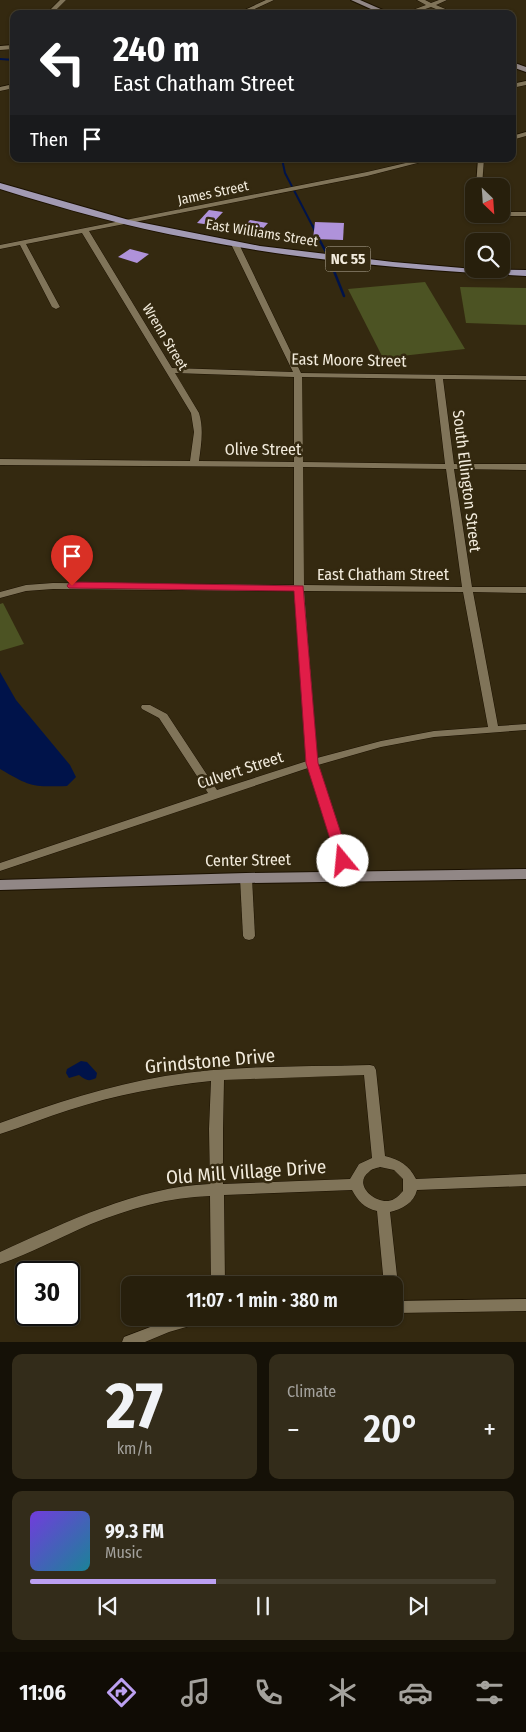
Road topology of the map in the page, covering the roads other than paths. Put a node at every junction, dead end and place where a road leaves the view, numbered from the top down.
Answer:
1 (63, 0) edge
2 (271, 0) edge
3 (354, 0) edge
4 (420, 0) edge
5 (444, 0) edge
6 (433, 5) junction
7 (54, 10) edge
8 (248, 10) edge
9 (379, 10) edge
10 (418, 10) edge
11 (445, 10) edge
12 (417, 162) edge
13 (481, 162) edge
14 (480, 178) edge
15 (0, 186) edge
16 (510, 214) edge
17 (526, 214) edge
18 (129, 223) junction
19 (85, 231) junction
20 (22, 243) junction
21 (235, 244) junction
22 (0, 247) edge
23 (526, 272) edge
24 (56, 307) dead end
25 (171, 370) junction
26 (298, 375) junction
27 (440, 377) junction
28 (526, 378) edge
29 (0, 462) edge
30 (194, 464) junction
31 (298, 464) junction
32 (449, 466) junction
33 (526, 467) edge
34 (299, 588) junction
35 (466, 589) junction
36 (526, 590) edge
37 (0, 595) edge
38 (146, 707) dead end
39 (526, 727) edge
40 (493, 728) junction
41 (312, 763) junction
42 (214, 795) junction
43 (0, 867) edge
44 (526, 874) edge
45 (348, 876) junction
46 (246, 878) junction
47 (0, 884) edge
48 (249, 936) dead end
49 (218, 1076) junction
50 (0, 1129) edge
51 (379, 1161) junction
52 (526, 1180) edge
53 (356, 1184) junction
54 (411, 1186) junction
55 (217, 1189) junction
56 (383, 1207) junction
57 (0, 1258) edge
58 (218, 1276) edge
59 (390, 1276) edge
60 (526, 1305) edge
61 (403, 1307) edge
62 (167, 1326) edge
63 (129, 1342) edge

1 - 7 street
2 - 8 street
3 - 9 main road
4 - 6 street
5 - 6 street
6 - 10 street
6 - 11 street
12 - 18 street, James Street
13 - 14 street
15 - 18 main road, East Williams Street / NC 55
16 - 17 street
18 - 19 street, James Street
18 - 21 main road, East Williams Street / NC 55
19 - 20 street, James Street
19 - 25 street, Wrenn Street
20 - 22 street, James Street
20 - 24 street
21 - 23 main road, East Williams Street / NC 55
21 - 26 street
25 - 26 street, East Moore Street
25 - 30 street, Wrenn Street
26 - 27 street, East Moore Street
26 - 31 street
27 - 28 street, East Moore Street
27 - 32 street, South Ellington Street
29 - 30 street, Olive Street
30 - 31 street, Olive Street
31 - 32 street, Olive Street
31 - 34 street
32 - 33 street, Olive Street
32 - 35 street, South Ellington Street
34 - 35 street, East Chatham Street
34 - 37 street, East Chatham Street
34 - 41 street
35 - 36 street, East Chatham Street
35 - 40 street, South Ellington Street
38 - 42 street
39 - 40 street, Culvert Street
40 - 41 street, Culvert Street
41 - 42 street, Culvert Street
41 - 45 street
42 - 43 street, Culvert Street
44 - 45 main road, Center Street
45 - 46 main road, Center Street
46 - 47 main road, Center Street
46 - 48 street
49 - 50 street, Grindstone Drive
49 - 51 street, Grindstone Drive
49 - 55 street
51 - 53 street
51 - 54 street
52 - 54 street
53 - 55 street, Old Mill Village Drive
53 - 56 street
54 - 56 street
55 - 57 street, Old Mill Village Drive
55 - 58 street
56 - 59 street
60 - 61 street
62 - 63 street

